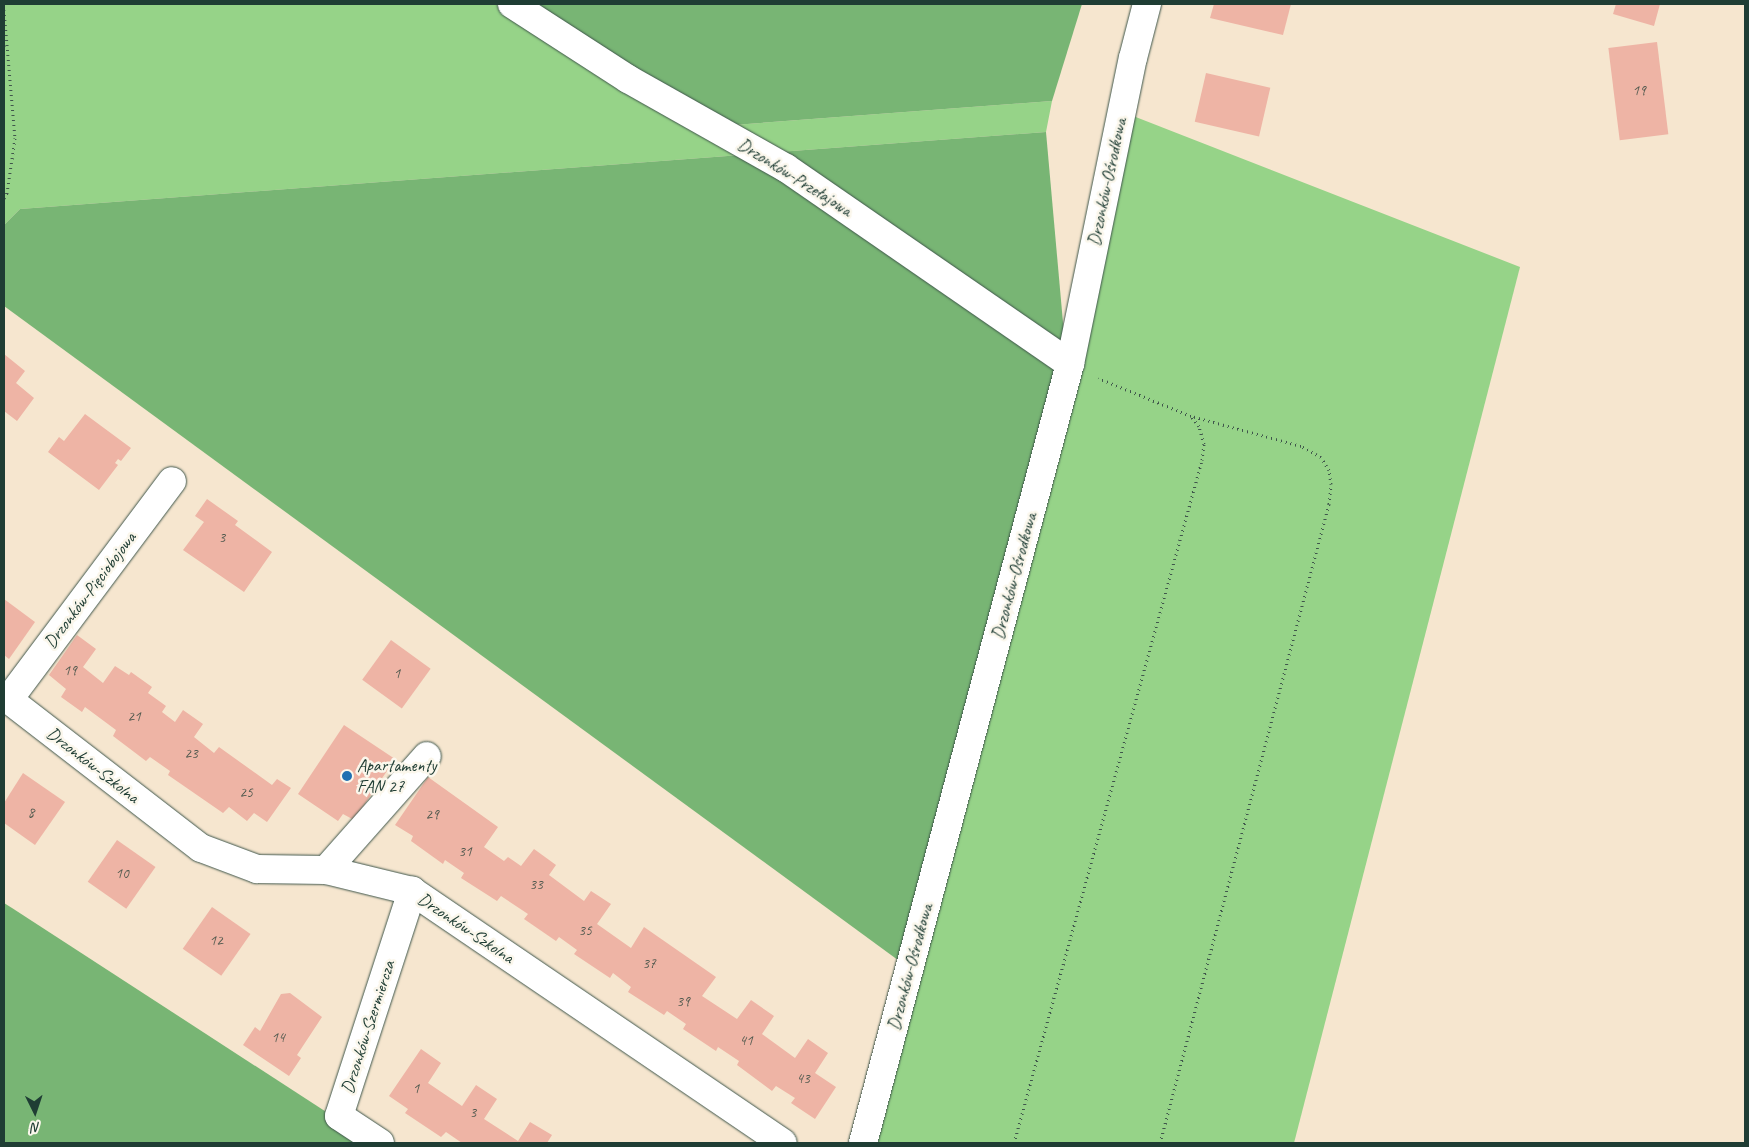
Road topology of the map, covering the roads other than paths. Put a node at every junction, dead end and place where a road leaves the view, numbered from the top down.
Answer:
1 (512, 4) edge
2 (1147, 4) edge
3 (1070, 364) junction
4 (172, 481) dead end
5 (6, 698) edge
6 (427, 756) dead end
7 (326, 870) junction
8 (412, 892) junction
9 (380, 1143) edge
10 (783, 1143) edge
11 (863, 1143) edge

1 - 3 street, Drzonków-Przełajowa
2 - 3 street, Drzonków-Ośrodkowa
3 - 11 street, Drzonków-Ośrodkowa
4 - 5 street, Drzonków-Pięciobojowa
5 - 7 street, Drzonków-Szkolna
6 - 7 street
7 - 8 street, Drzonków-Szkolna
8 - 9 street, Drzonków-Szermiercza
8 - 10 street, Drzonków-Szkolna

